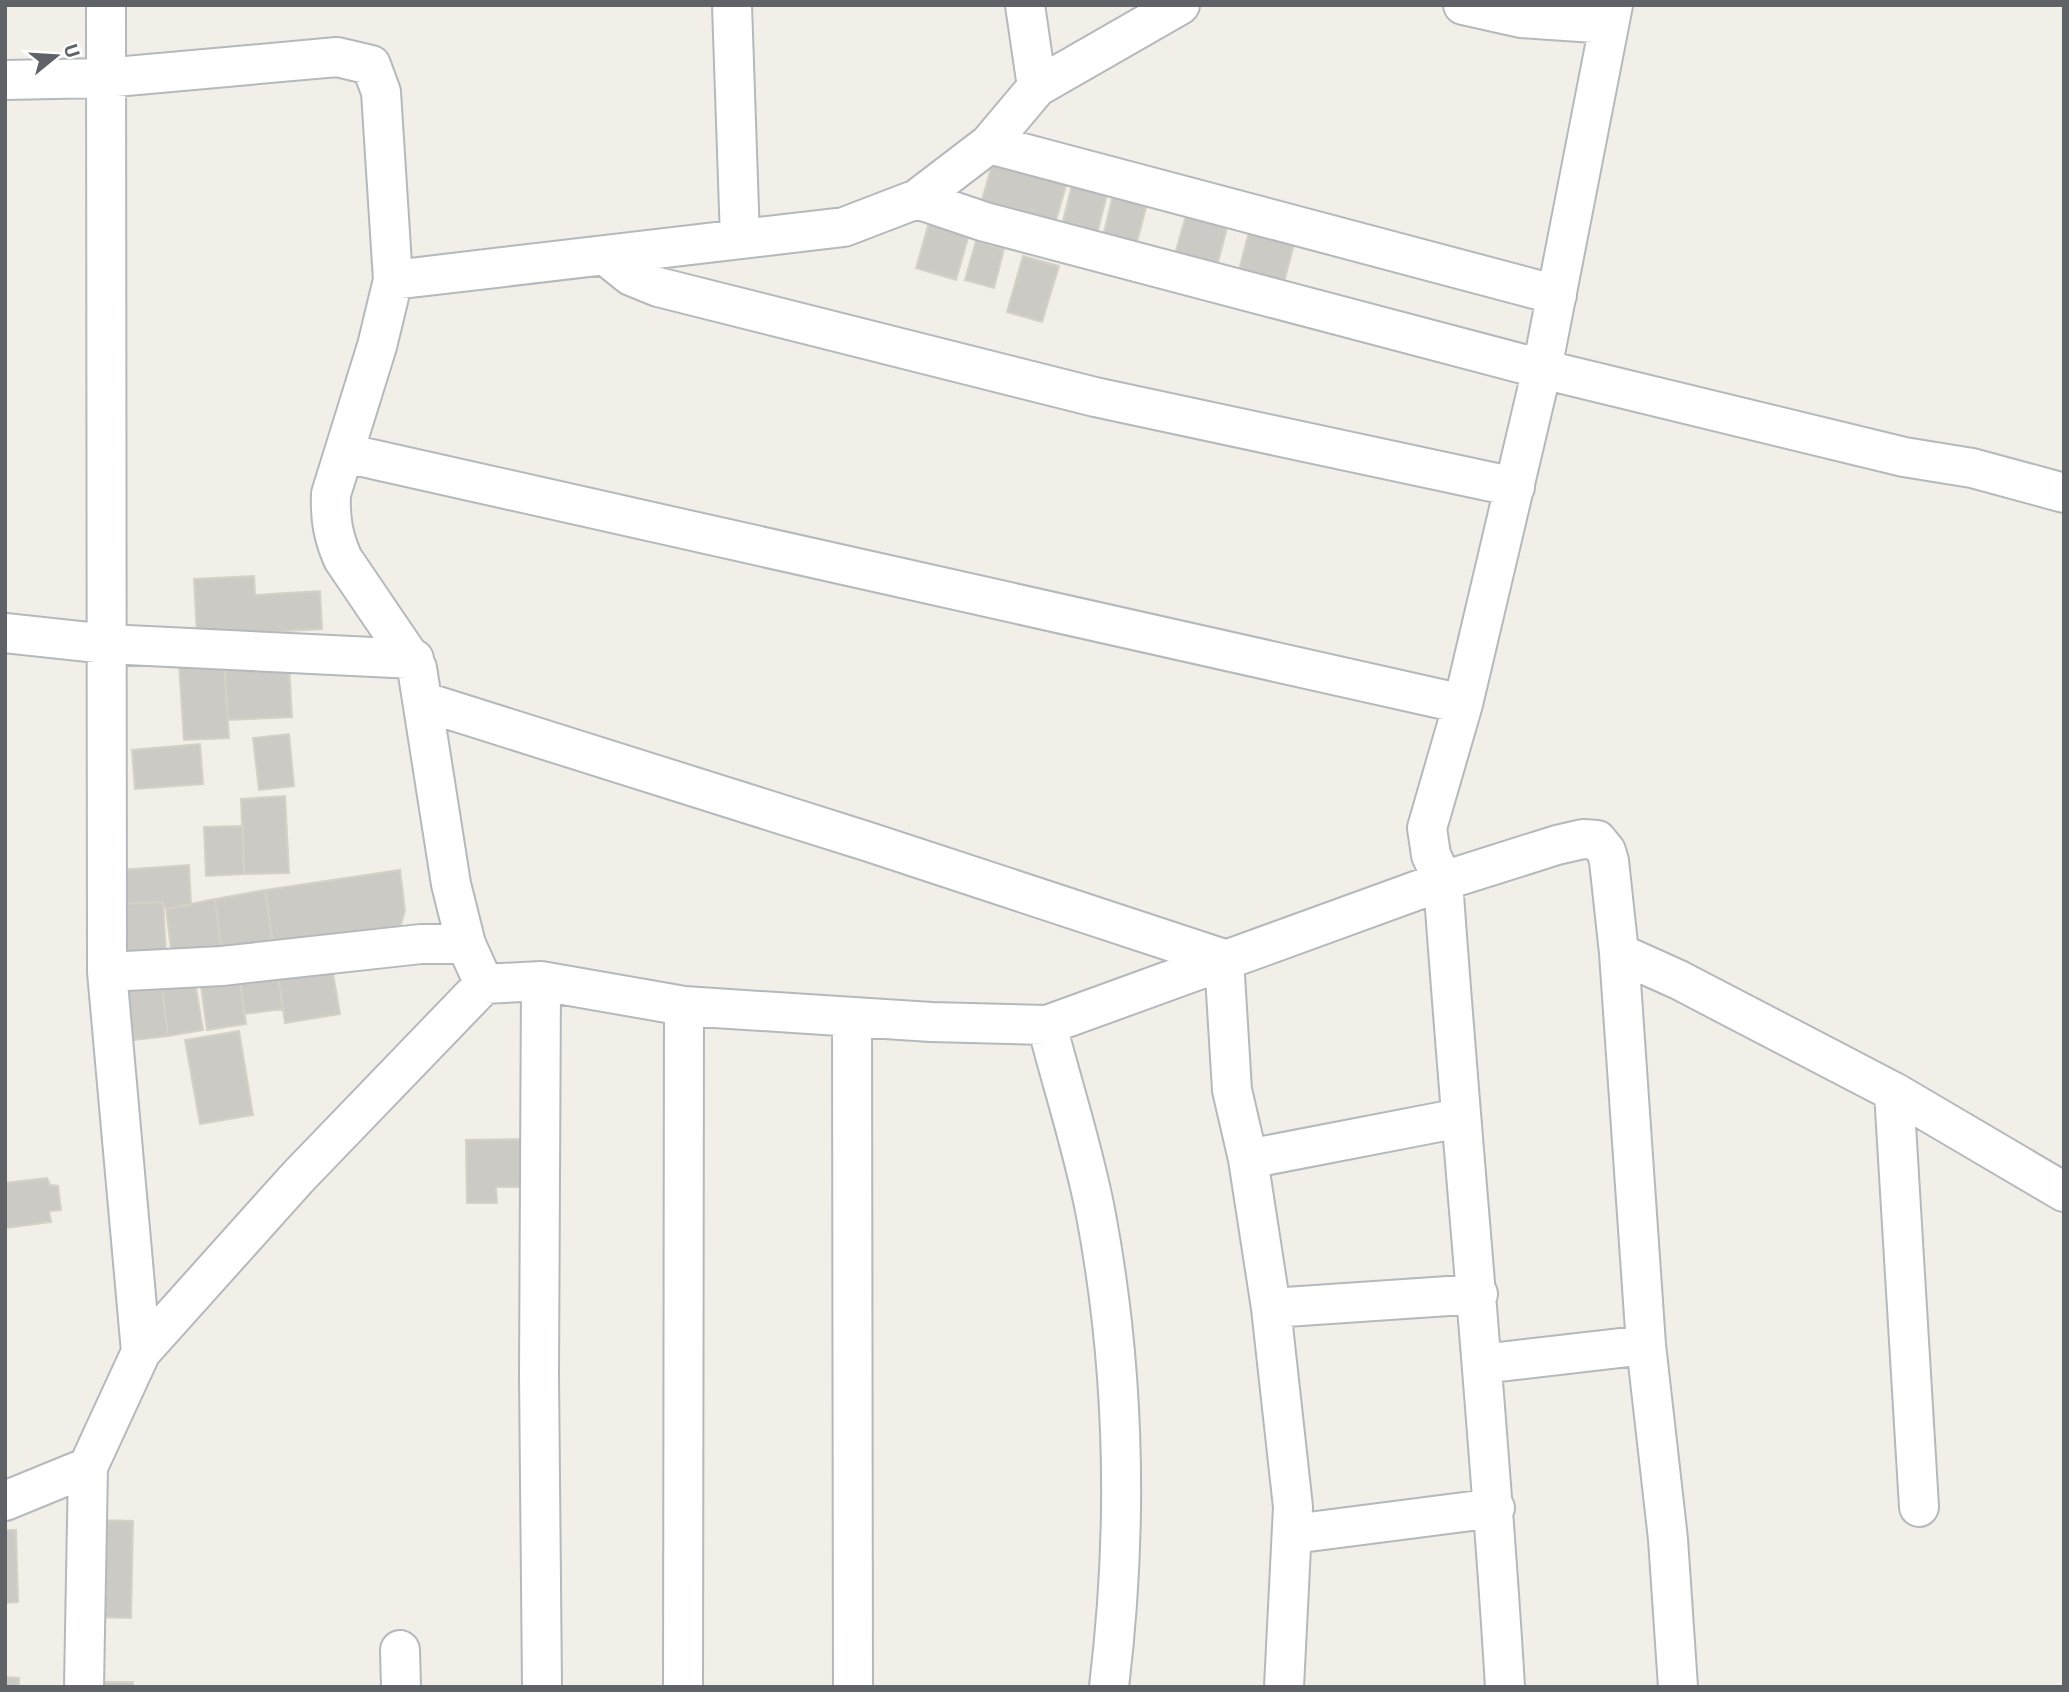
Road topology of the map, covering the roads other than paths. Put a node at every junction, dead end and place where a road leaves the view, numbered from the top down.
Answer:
1 (106, 5) edge
2 (732, 5) edge
3 (1025, 5) edge
4 (1181, 5) edge
5 (1463, 5) edge
6 (1611, 15) edge
7 (104, 78) junction
8 (5, 80) edge
9 (1037, 87) junction
10 (989, 144) junction
11 (917, 198) junction
12 (740, 239) junction
13 (606, 256) junction
14 (393, 280) junction
15 (1557, 295) junction
16 (1542, 369) junction
17 (345, 453) junction
18 (1515, 487) junction
19 (2064, 493) edge
20 (5, 633) edge
21 (107, 644) junction
22 (414, 659) junction
23 (425, 702) junction
24 (1463, 704) junction
25 (1443, 881) junction
26 (467, 944) junction
27 (1619, 953) junction
28 (1224, 959) junction
29 (107, 972) junction
30 (541, 981) junction
31 (484, 984) junction
32 (684, 1006) junction
33 (852, 1018) junction
34 (1047, 1025) junction
35 (1894, 1092) junction
36 (1460, 1118) junction
37 (1248, 1159) junction
38 (2064, 1192) edge
39 (1478, 1294) junction
40 (1270, 1308) junction
41 (1646, 1345) junction
42 (141, 1352) junction
43 (1482, 1364) junction
44 (88, 1467) junction
45 (5, 1501) edge
46 (1919, 1507) dead end
47 (1495, 1508) junction
48 (1293, 1534) junction
49 (83, 1687) edge
50 (542, 1687) edge
51 (682, 1687) edge
52 (853, 1687) edge
53 (1109, 1687) edge
54 (1284, 1687) edge
55 (1505, 1687) edge
56 (1678, 1687) edge

1 - 7 street
2 - 12 street
3 - 9 street
4 - 9 street
5 - 6 street
6 - 15 street
7 - 8 street
7 - 14 street
7 - 21 street
9 - 10 street
10 - 11 street
10 - 15 street
11 - 12 street
11 - 16 street
12 - 13 street
13 - 14 street
13 - 18 street
14 - 17 street
15 - 16 street
16 - 18 street
16 - 19 street
17 - 22 street
17 - 24 street
18 - 24 street
20 - 21 street
21 - 22 street
21 - 29 street
22 - 23 street
23 - 26 street
23 - 28 street
24 - 25 street
25 - 27 street
25 - 28 street
25 - 36 street
26 - 29 street
26 - 31 street
27 - 35 street
27 - 41 street
28 - 34 street
28 - 37 street
29 - 42 street
30 - 31 street
30 - 32 street
30 - 50 street
31 - 42 street
32 - 33 street
32 - 51 street
33 - 34 street
33 - 52 street
34 - 53 street
35 - 38 street
35 - 46 street
36 - 37 street
36 - 39 street
37 - 40 street
39 - 40 street
39 - 43 street
40 - 48 street
41 - 43 street
41 - 56 street
42 - 44 street
43 - 47 street
44 - 45 street
44 - 49 street
47 - 48 street
47 - 55 street
48 - 54 street

